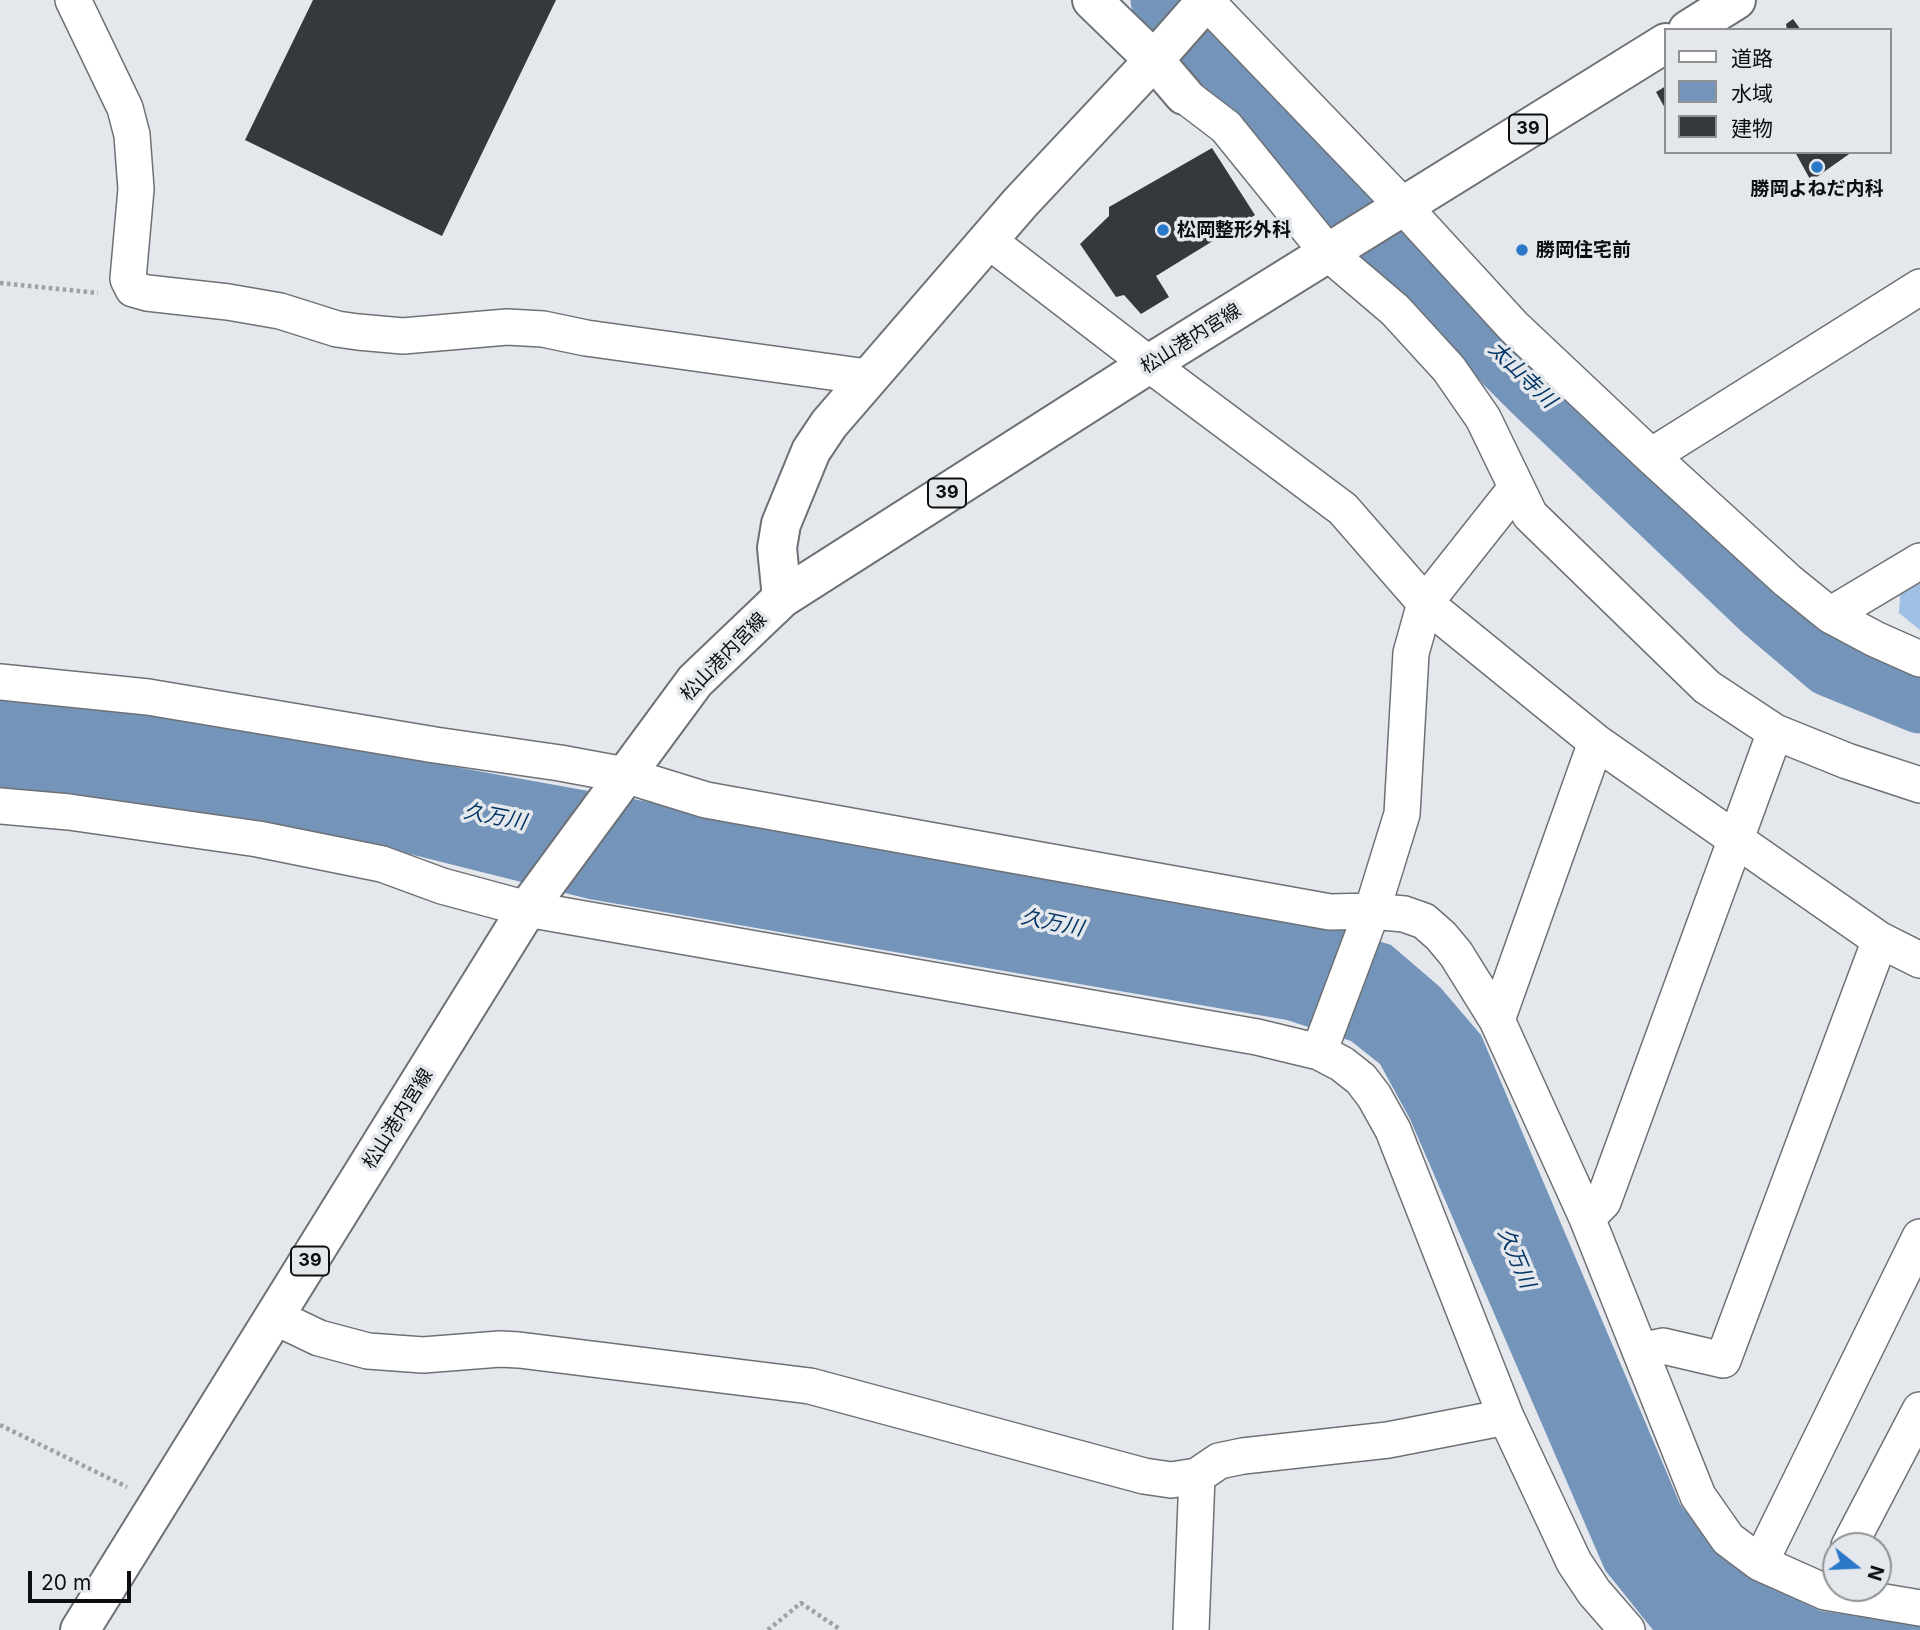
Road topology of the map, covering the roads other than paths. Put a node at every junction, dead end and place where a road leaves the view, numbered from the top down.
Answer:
1 (73, 0) edge
2 (1092, 0) edge
3 (1206, 0) edge
4 (1736, 0) edge
5 (1691, 28) edge
6 (1664, 44) edge
7 (1154, 60) junction
8 (1184, 95) joint
9 (1397, 211) junction
10 (989, 240) junction
11 (1335, 249) junction
12 (1920, 287) edge
13 (1149, 365) junction
14 (867, 377) junction
15 (1651, 456) junction
16 (1516, 488) junction
17 (1920, 561) edge
18 (782, 598) junction
19 (1425, 603) junction
20 (1830, 615) junction
21 (1920, 659) edge
22 (0, 682) edge
23 (1776, 732) junction
24 (1596, 742) junction
25 (620, 783) junction
26 (1920, 785) edge
27 (0, 806) edge
28 (1736, 839) junction
29 (534, 901) junction
30 (1368, 921) junction
31 (1880, 940) junction
32 (1920, 960) edge
33 (1497, 1020) junction
34 (1322, 1045) junction
35 (1587, 1218) junction
36 (1920, 1237) edge
37 (275, 1317) junction
38 (1640, 1351) junction
39 (1920, 1410) edge
40 (1506, 1417) junction
41 (1196, 1476) junction
42 (1856, 1532) edge
43 (1760, 1563) junction
44 (1822, 1580) edge
45 (1892, 1600) edge
46 (1920, 1608) edge
47 (80, 1630) edge
48 (1191, 1630) edge
49 (1627, 1630) edge

1 - 14 street
2 - 7 main road
3 - 7 main road
3 - 9 street
4 - 5 main road
6 - 9 main road, 松山港内宮線 / 39
7 - 8 main road
7 - 10 main road
8 - 11 street
9 - 11 main road, 松山港内宮線 / 39
9 - 15 street
10 - 13 street
10 - 14 main road
11 - 13 main road, 松山港内宮線 / 39
11 - 16 street
12 - 15 street
13 - 18 main road, 松山港内宮線 / 39
13 - 19 street
14 - 18 main road
15 - 20 street
16 - 19 street
16 - 23 street
17 - 20 street
18 - 25 main road, 松山港内宮線 / 39
19 - 24 street
19 - 30 street
20 - 21 street
22 - 25 street
23 - 26 street
23 - 28 street
24 - 28 street
24 - 33 street
25 - 29 main road, 松山港内宮線 / 39
25 - 30 street
27 - 29 street
28 - 31 street
28 - 35 street
29 - 34 street
29 - 37 main road, 松山港内宮線 / 39
30 - 33 street
30 - 34 street
31 - 32 street
31 - 38 street
33 - 35 street
34 - 40 street
35 - 38 street
36 - 43 street
37 - 41 street
37 - 47 main road, 松山港内宮線 / 39
38 - 43 street
39 - 42 street
40 - 41 street
40 - 49 street
41 - 48 street
43 - 44 street
45 - 46 street

